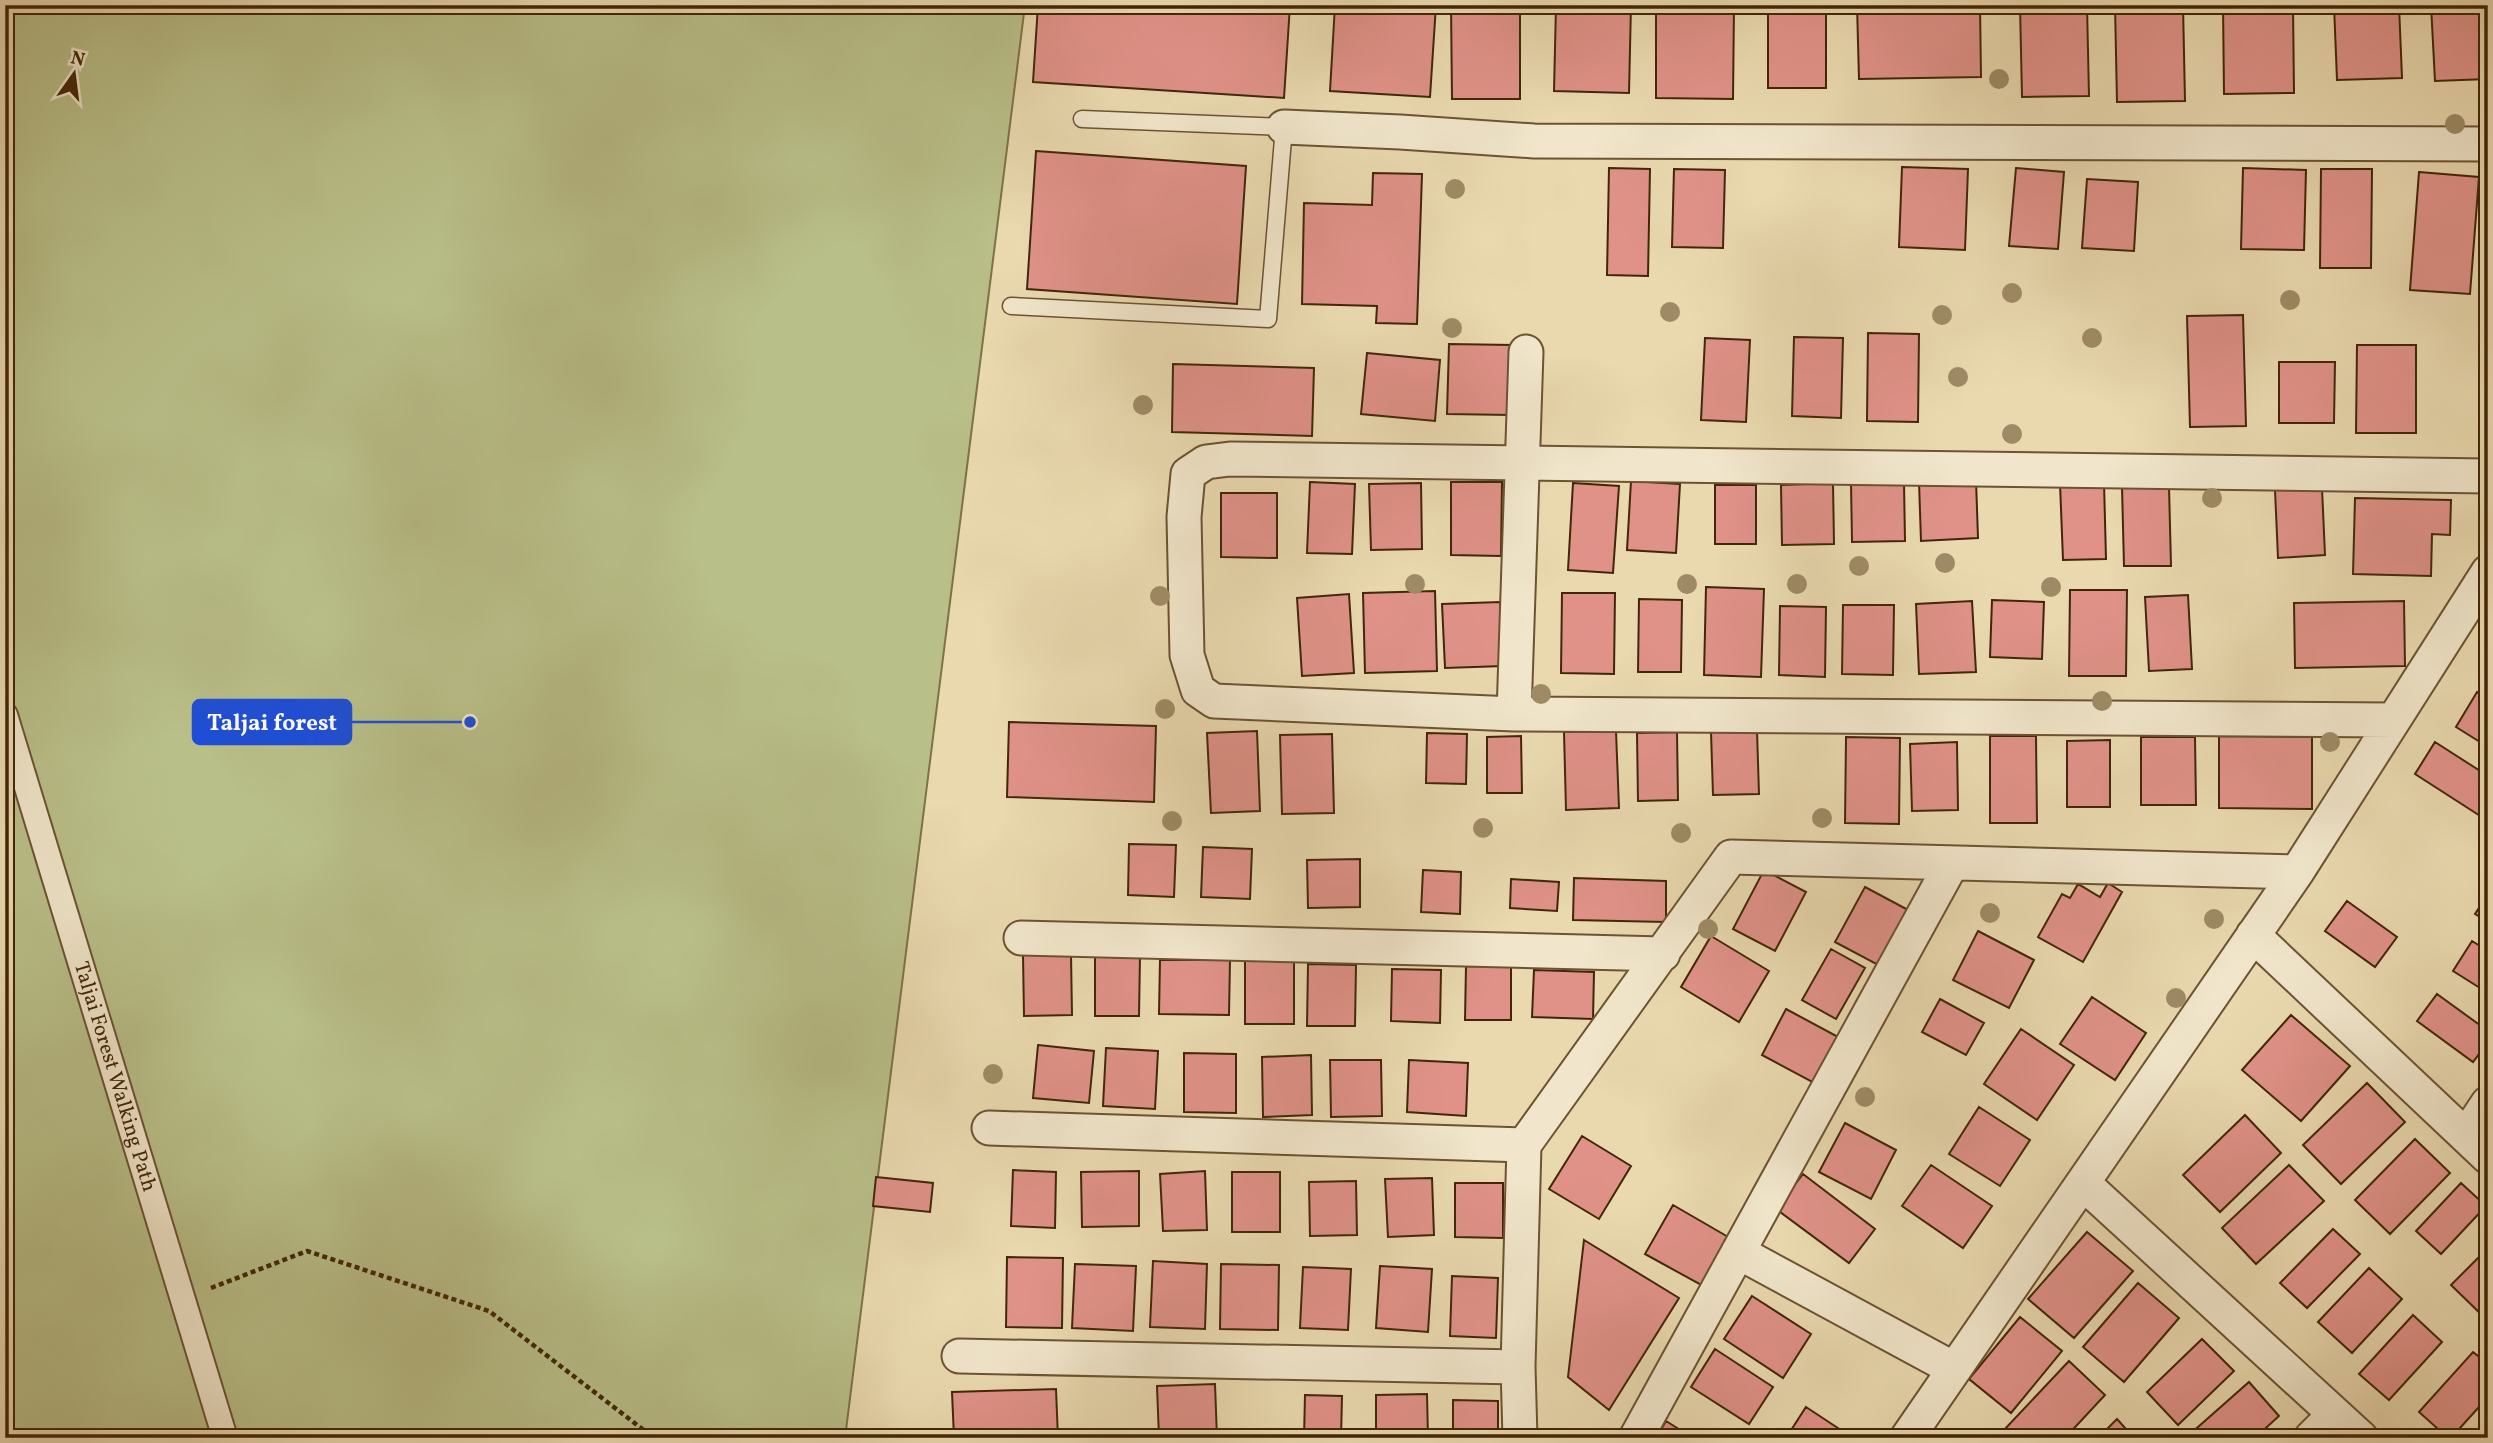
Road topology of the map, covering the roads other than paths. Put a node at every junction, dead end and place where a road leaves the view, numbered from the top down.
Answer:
1 (1082, 119) dead end
2 (1283, 127) junction
3 (2488, 144) edge
4 (1011, 306) dead end
5 (1526, 352) dead end
6 (1522, 463) junction
7 (2488, 476) edge
8 (2488, 572) edge
9 (1514, 714) junction
10 (5, 715) edge
11 (2393, 720) junction
12 (1952, 863) junction
13 (2298, 872) junction
14 (2253, 935) junction
15 (1021, 938) dead end
16 (1663, 954) junction
17 (2488, 1103) edge
18 (989, 1128) dead end
19 (1524, 1145) junction
20 (2477, 1147) edge
21 (2084, 1184) junction
22 (1738, 1252) junction
23 (959, 1356) dead end
24 (1518, 1367) junction
25 (1954, 1370) junction
26 (2335, 1414) junction
27 (225, 1438) edge
28 (1520, 1438) edge
29 (1636, 1438) edge
30 (1908, 1438) edge
31 (2311, 1438) edge
32 (2361, 1438) edge

1 - 2 lane
2 - 3 street
2 - 4 lane
5 - 6 street
6 - 7 street
6 - 9 street
6 - 9 street
8 - 11 street
9 - 11 street
10 - 27 street, Taljai Forest Walking Path
11 - 13 street
12 - 13 street
12 - 16 street
12 - 22 street
13 - 14 street
14 - 20 street
14 - 21 street
15 - 16 street
16 - 19 street
17 - 20 street
18 - 19 street
19 - 24 street
21 - 25 street
21 - 26 street
22 - 25 street
22 - 29 street
23 - 24 street
24 - 28 street
25 - 30 street
26 - 31 street
26 - 32 street

